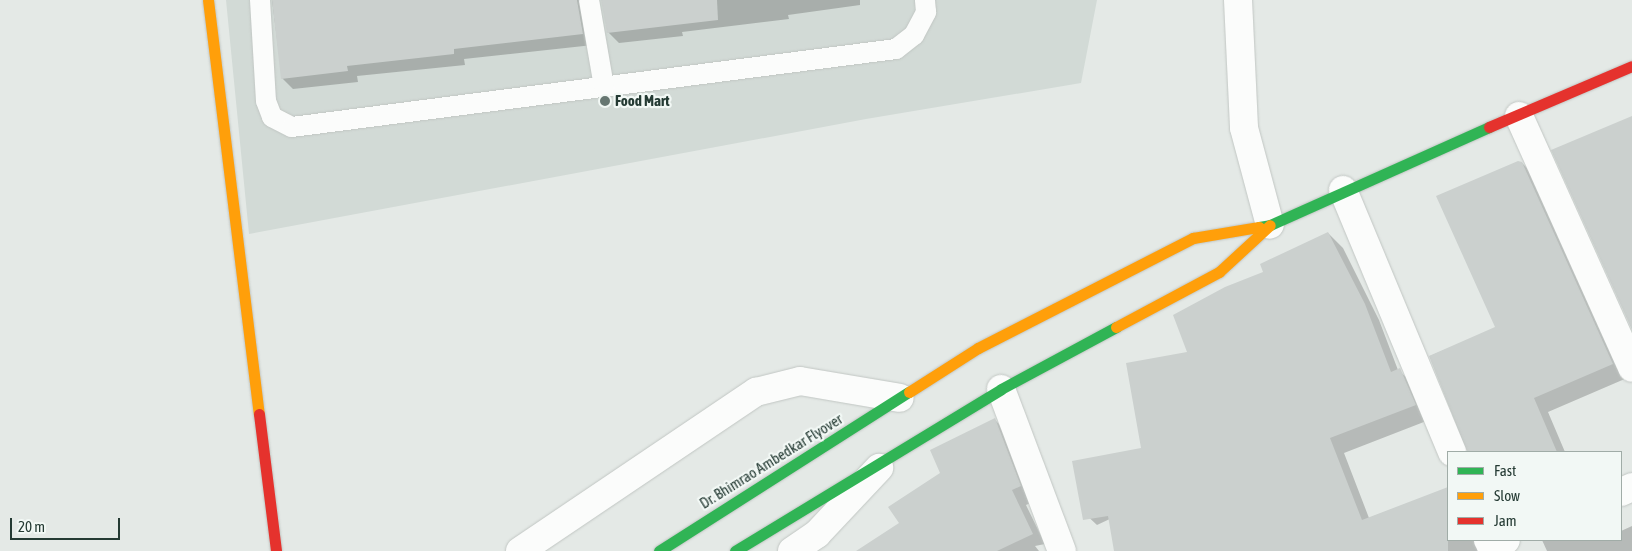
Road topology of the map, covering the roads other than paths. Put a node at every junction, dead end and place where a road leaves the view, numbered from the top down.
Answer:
1 (208, 0) edge
2 (260, 0) edge
3 (589, 0) edge
4 (925, 0) edge
5 (1238, 0) edge
6 (1632, 66) edge
7 (604, 87) junction
8 (1519, 116) junction
9 (1343, 190) junction
10 (1270, 225) junction
11 (1632, 368) edge
12 (1001, 390) junction
13 (900, 398) junction
14 (1452, 451) edge
15 (891, 456) junction
16 (276, 551) edge
17 (520, 551) edge
18 (659, 551) edge
19 (735, 551) edge
20 (792, 551) edge
21 (1062, 551) edge

1 - 16 main road
2 - 7 lane
3 - 7 lane
4 - 7 lane
5 - 10 street
6 - 8 main road
8 - 9 main road
8 - 11 street
9 - 10 main road
9 - 14 street
10 - 12 main road
10 - 13 main road, Dr. Bhimrao Ambedkar Flyover
12 - 15 main road
12 - 21 street
13 - 17 street
13 - 18 main road, Dr. Bhimrao Ambedkar Flyover
15 - 19 main road
15 - 20 street

